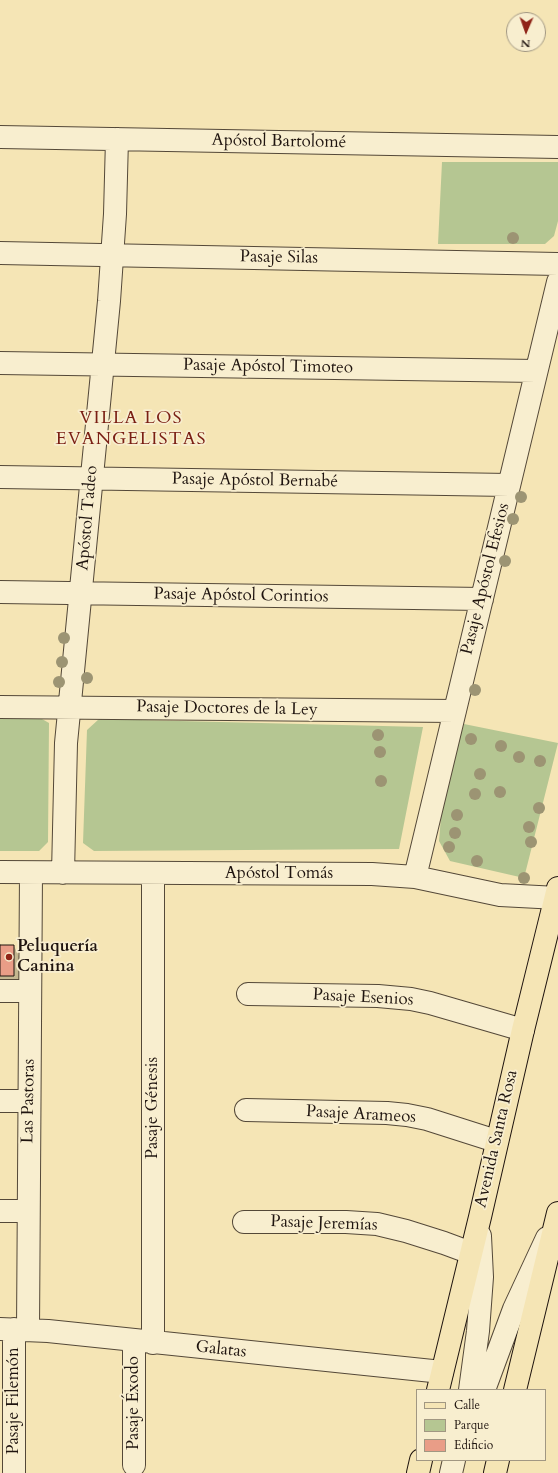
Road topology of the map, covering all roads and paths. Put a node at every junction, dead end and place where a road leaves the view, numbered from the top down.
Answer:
1 (0, 137) edge
2 (117, 139) junction
3 (558, 147) edge
4 (0, 253) edge
5 (112, 254) junction
6 (558, 264) edge
7 (558, 282) edge
8 (0, 362) edge
9 (102, 364) junction
10 (536, 371) junction
11 (0, 477) edge
12 (92, 478) junction
13 (509, 484) junction
14 (0, 592) edge
15 (80, 593) junction
16 (482, 599) junction
17 (0, 707) edge
18 (69, 708) junction
19 (455, 711) junction
20 (0, 872) edge
21 (31, 873) junction
22 (63, 873) junction
23 (153, 873) junction
24 (415, 877) junction
25 (557, 895) edge
26 (0, 991) edge
27 (30, 991) junction
28 (248, 994) dead end
29 (523, 1030) junction
30 (0, 1101) edge
31 (30, 1101) junction
32 (246, 1110) dead end
33 (496, 1141) junction
34 (0, 1211) edge
35 (28, 1212) junction
36 (557, 1215) edge
37 (480, 1216) junction
38 (244, 1222) dead end
39 (471, 1253) junction
40 (14, 1329) edge
41 (144, 1342) junction
42 (440, 1381) edge
43 (470, 1389) edge
44 (484, 1389) edge
45 (515, 1389) edge
46 (7, 1449) edge
47 (421, 1461) edge
48 (454, 1461) edge
49 (465, 1461) edge
50 (498, 1461) edge
51 (134, 1465) dead end
52 (14, 1473) edge
53 (418, 1473) edge
54 (451, 1473) edge
55 (462, 1473) edge
56 (495, 1473) edge

1 - 2 street, Apóstol Bartolomé
2 - 3 street, Apóstol Bartolomé
2 - 5 street, Apóstol Tadeo
4 - 5 street, Pasaje Silas
5 - 6 street, Pasaje Silas
5 - 9 street, Apóstol Tadeo
7 - 10 street, Pasaje Apóstol Efesios
8 - 9 street, Pasaje Apóstol Timoteo
9 - 10 street, Pasaje Apóstol Timoteo
9 - 12 street, Apóstol Tadeo
10 - 13 street, Pasaje Apóstol Efesios
11 - 12 street, Pasaje Apóstol Bernabé
12 - 13 street, Pasaje Apóstol Bernabé
12 - 15 street, Apóstol Tadeo
13 - 16 street, Pasaje Apóstol Efesios
14 - 15 street, Pasaje Apóstol Corintios
15 - 16 street, Pasaje Apóstol Corintios
15 - 18 street, Apóstol Tadeo
16 - 19 street, Pasaje Apóstol Efesios
17 - 18 street, Pasaje Doctores de la Ley
18 - 19 street, Pasaje Doctores de la Ley
18 - 22 street, Apóstol Tadeo
19 - 24 street, Pasaje Apóstol Efesios
20 - 21 street, Apóstol Tomás
21 - 22 street, Apóstol Tomás
21 - 27 street, Las Pastoras
22 - 23 street, Apóstol Tomás
23 - 24 street, Apóstol Tomás
23 - 41 street, Pasaje Génesis
24 - 25 street, Apóstol Tomás
25 - 29 main road, Avenida Santa Rosa
26 - 27 street
27 - 31 street, Las Pastoras
28 - 29 street, Pasaje Esenios
29 - 33 main road, Avenida Santa Rosa
30 - 31 street
31 - 35 street, Las Pastoras
32 - 33 street, Pasaje Arameos
33 - 37 main road, Avenida Santa Rosa
34 - 35 street
35 - 40 street, Las Pastoras
36 - 44 street
36 - 45 main road
37 - 39 main road, Avenida Santa Rosa
37 - 43 street
38 - 39 street, Pasaje Jeremías
39 - 42 main road, Avenida Santa Rosa
40 - 41 street, Galatas
40 - 46 street, Pasaje Filemón
41 - 42 street, Galatas
41 - 51 street, Pasaje Éxodo
46 - 52 street, Pasaje Filemón
47 - 53 main road
48 - 54 street
49 - 55 street
50 - 56 main road

